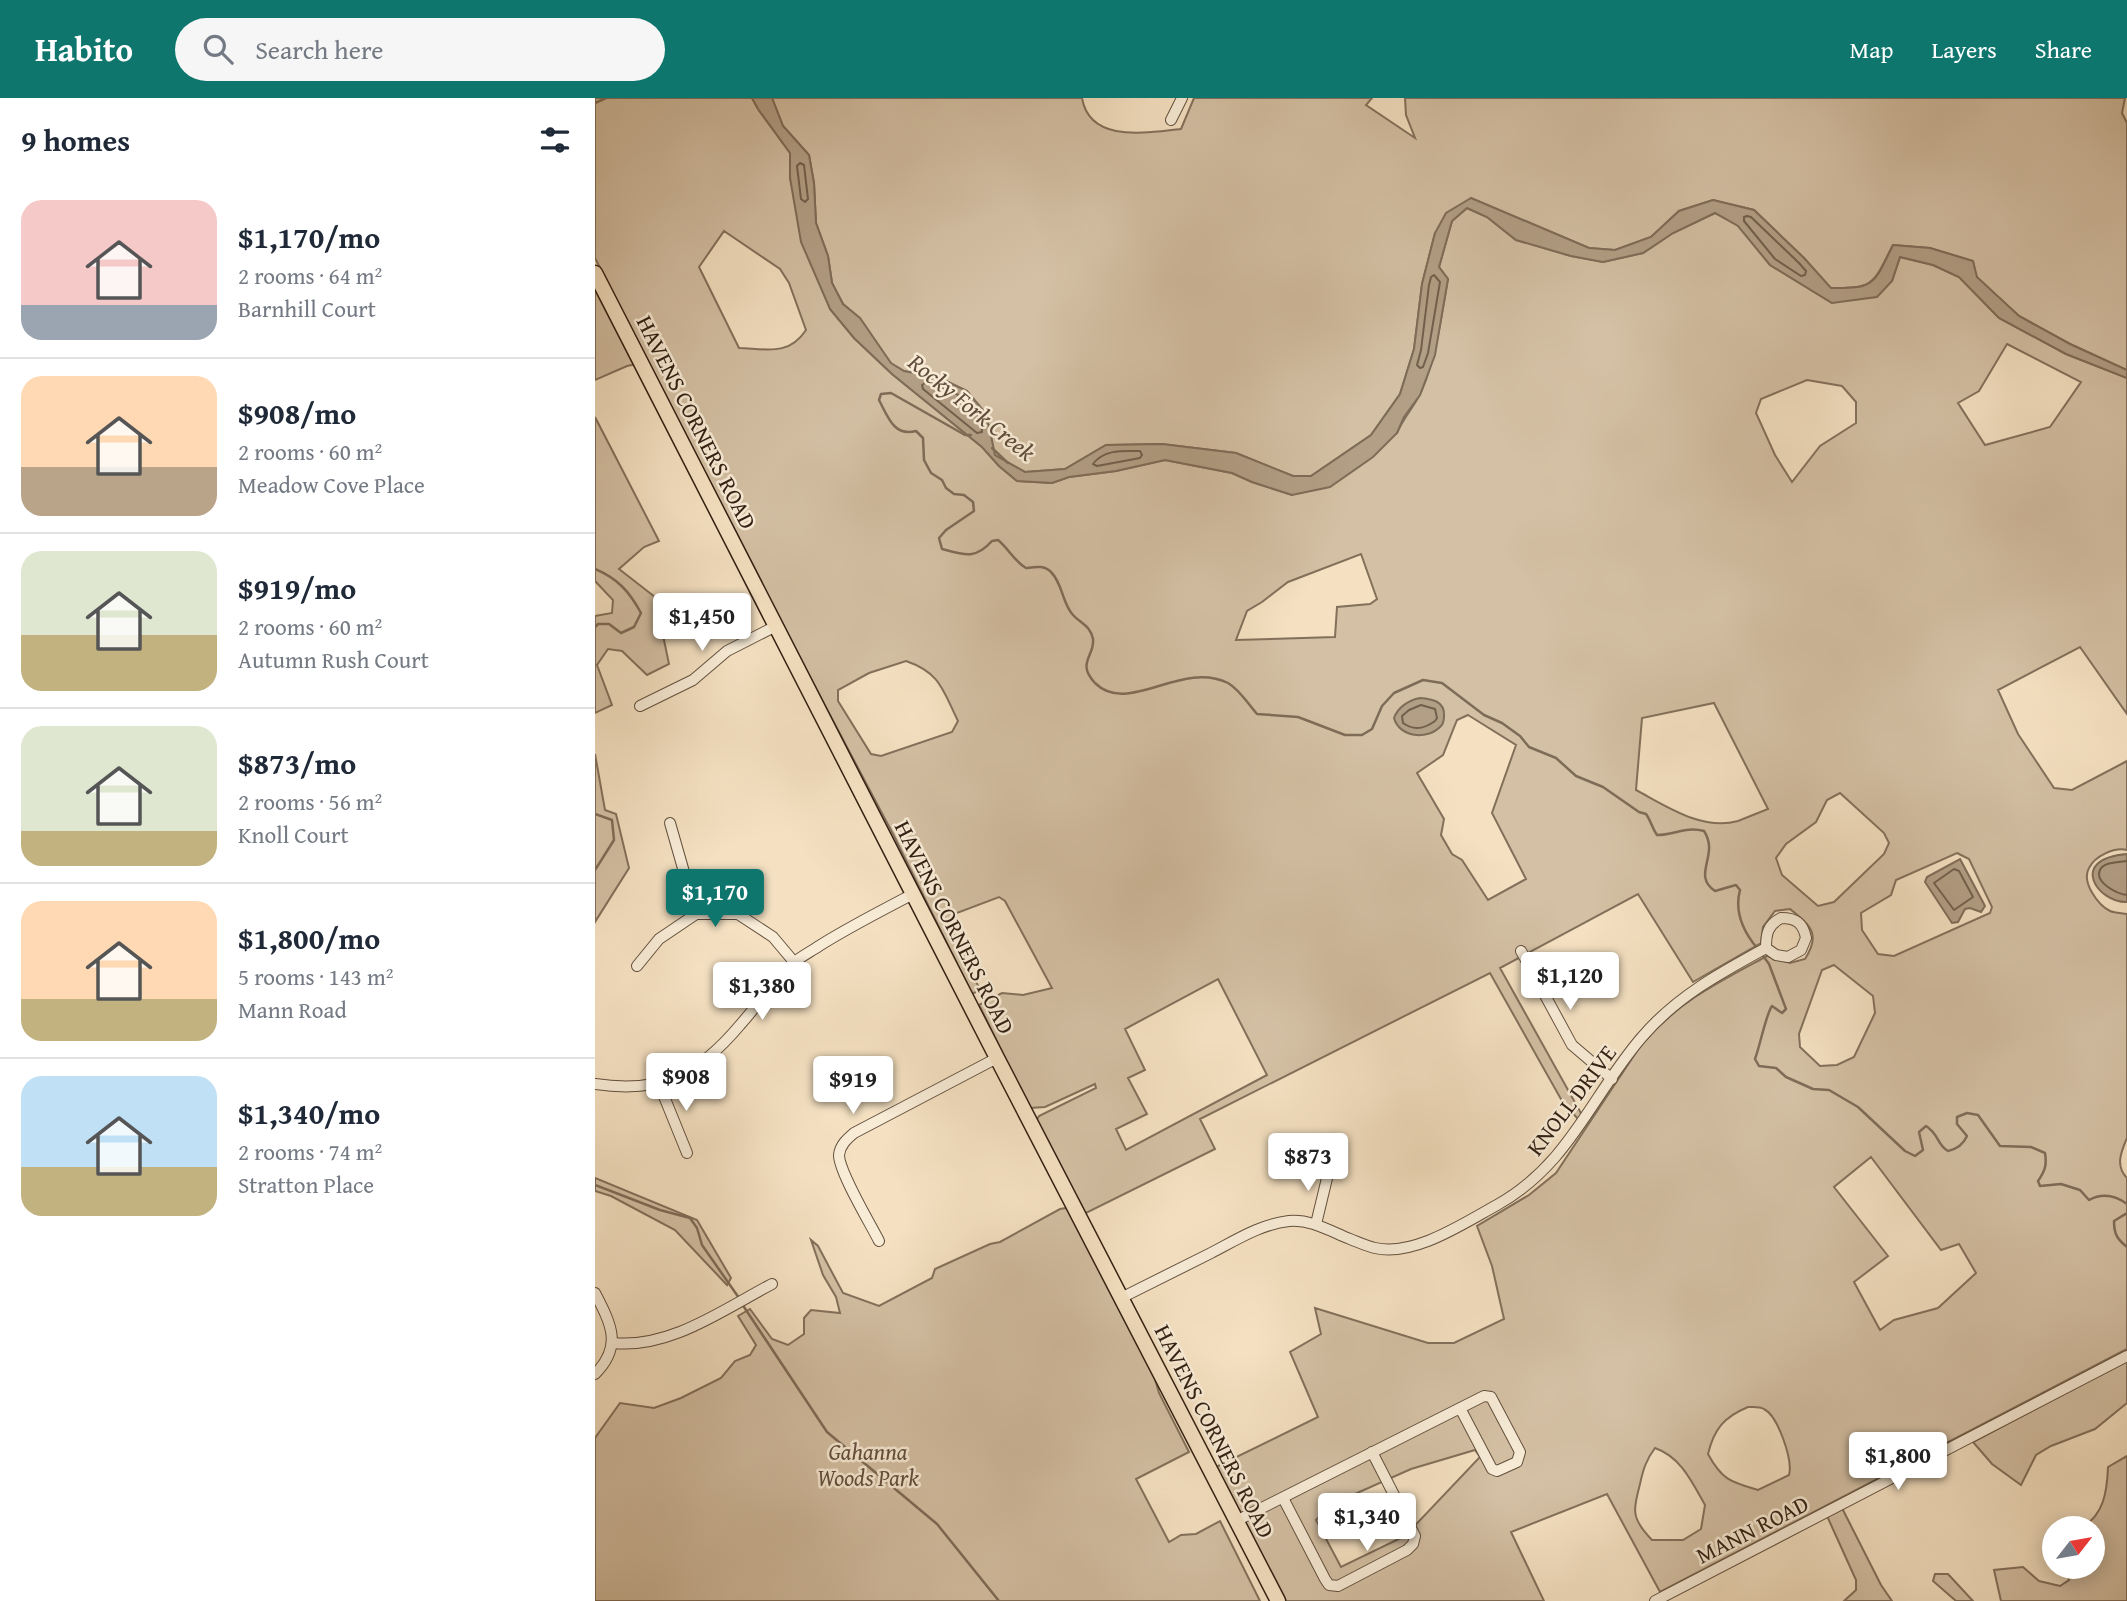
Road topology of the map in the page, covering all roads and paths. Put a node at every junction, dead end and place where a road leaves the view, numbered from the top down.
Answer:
1 (1182, 98) edge
2 (1171, 120) dead end
3 (595, 273) edge
4 (776, 626) junction
5 (640, 706) dead end
6 (670, 822) dead end
7 (912, 894) junction
8 (696, 914) junction
9 (1766, 948) junction
10 (1521, 951) dead end
11 (794, 962) junction
12 (637, 966) dead end
13 (997, 1058) junction
14 (1612, 1079) junction
15 (595, 1084) edge
16 (659, 1084) junction
17 (687, 1153) dead end
18 (1329, 1170) dead end
19 (1316, 1224) junction
20 (879, 1241) dead end
21 (772, 1284) dead end
22 (595, 1293) edge
23 (1121, 1298) junction
24 (613, 1343) junction
25 (2127, 1356) edge
26 (595, 1374) edge
27 (1460, 1408) junction
28 (1372, 1452) junction
29 (1283, 1498) junction
30 (1236, 1521) junction
31 (1278, 1601) edge
32 (1655, 1601) edge

1 - 2 street
3 - 4 main road, HAVENS CORNERS ROAD
4 - 5 street
4 - 7 main road, HAVENS CORNERS ROAD
6 - 8 street
7 - 11 street
7 - 13 main road, HAVENS CORNERS ROAD
8 - 11 street
8 - 12 street
9 - 9 street
9 - 14 street, KNOLL DRIVE
10 - 14 street
11 - 16 street
13 - 20 street
13 - 23 main road, HAVENS CORNERS ROAD
14 - 19 street, KNOLL DRIVE
15 - 16 street
16 - 17 street
18 - 19 street
19 - 23 street, KNOLL DRIVE
21 - 24 street
22 - 24 street
23 - 30 main road, HAVENS CORNERS ROAD
24 - 26 street
25 - 32 street, MANN ROAD
27 - 27 street
27 - 28 street
28 - 29 street
28 - 29 street
29 - 30 street
30 - 31 main road, HAVENS CORNERS ROAD

